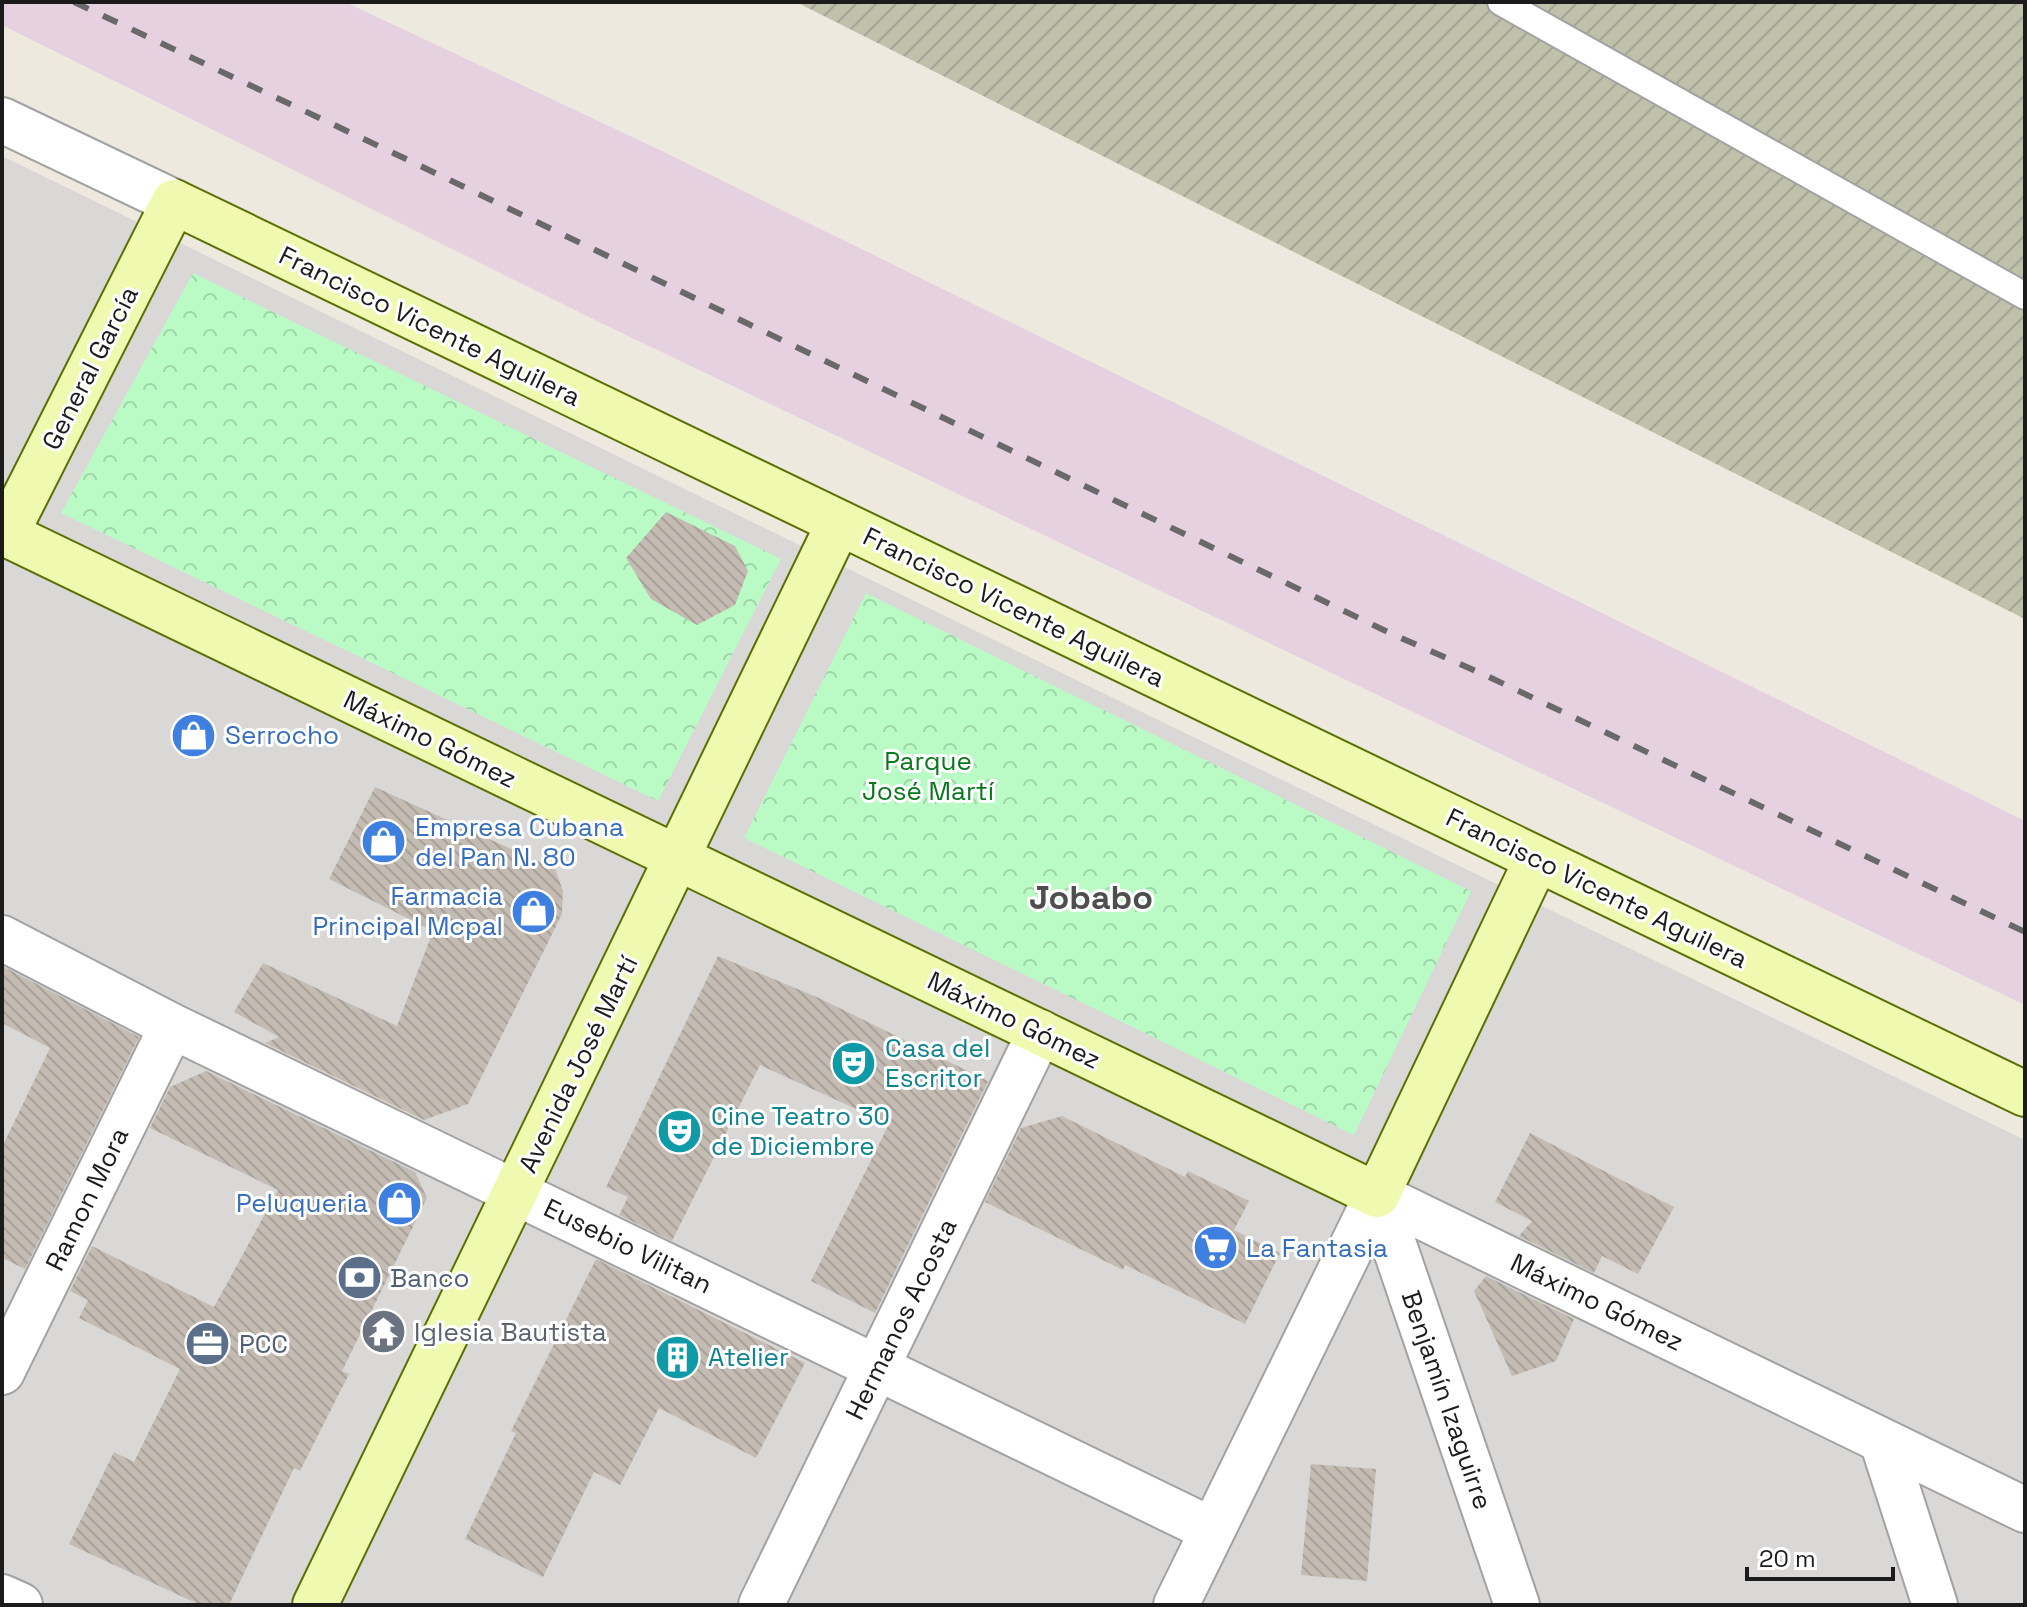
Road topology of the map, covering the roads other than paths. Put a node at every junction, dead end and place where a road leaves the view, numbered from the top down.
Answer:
1 (1501, 2) edge
2 (2, 120) edge
3 (174, 202) junction
4 (2025, 296) edge
5 (839, 523) junction
6 (3, 536) edge
7 (677, 858) junction
8 (1537, 859) junction
9 (2, 938) edge
10 (172, 1026) junction
11 (1040, 1032) junction
12 (2025, 1094) edge
13 (515, 1192) junction
14 (1377, 1195) junction
15 (878, 1366) junction
16 (2, 1372) edge
17 (1882, 1441) junction
18 (2025, 1510) edge
19 (1212, 1530) junction
20 (2, 1597) edge
21 (20, 1605) edge
22 (315, 1605) edge
23 (761, 1605) edge
24 (1176, 1605) edge
25 (1517, 1605) edge
26 (1935, 1605) edge

1 - 4 lane
2 - 3 street, Francisco Vicente Aguilera
3 - 5 main road, Francisco Vicente Aguilera
3 - 6 main road, General García
5 - 7 main road, Avenida José Martí
5 - 8 main road, Francisco Vicente Aguilera
6 - 7 main road, Máximo Gómez
7 - 11 main road, Máximo Gómez
7 - 13 main road, Avenida José Martí
8 - 12 main road, Francisco Vicente Aguilera
8 - 14 main road
9 - 10 street, Eusebio Vilitan
10 - 13 street, Eusebio Vilitan
10 - 16 street, Ramon Mora
11 - 14 main road, Máximo Gómez
11 - 15 street, Hermanos Acosta
13 - 15 street, Eusebio Vilitan
13 - 22 main road, Avenida José Martí
14 - 17 street, Máximo Gómez
14 - 19 street
14 - 25 street, Benjamín Izaguirre
15 - 19 street, Eusebio Vilitan
15 - 23 street, Hermanos Acosta
17 - 18 street, Máximo Gómez
17 - 26 street
19 - 24 street
20 - 21 street

